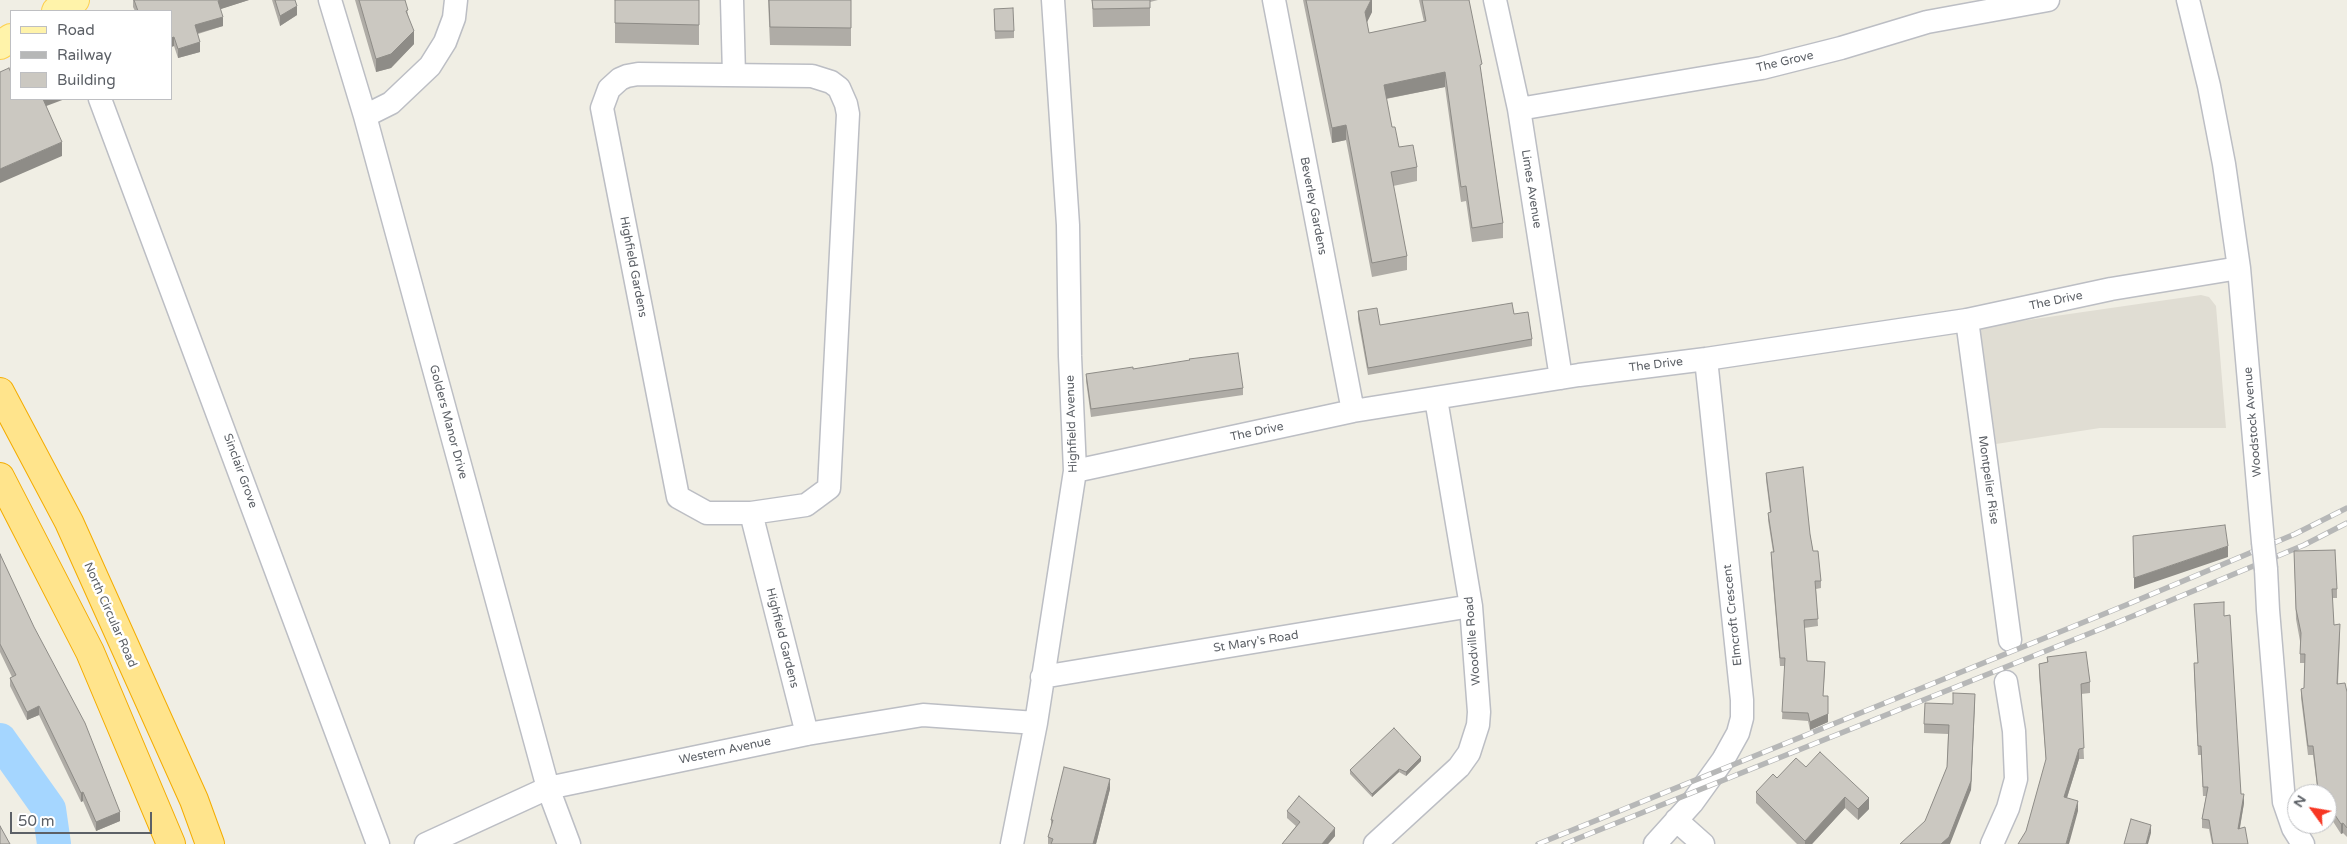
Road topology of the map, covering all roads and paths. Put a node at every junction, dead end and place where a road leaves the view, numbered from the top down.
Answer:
1 (330, 0) edge
2 (456, 0) edge
3 (732, 0) edge
4 (1053, 0) edge
5 (1274, 0) edge
6 (1495, 0) edge
7 (2048, 0) edge
8 (2188, 0) edge
9 (734, 75) junction
10 (100, 100) edge
11 (1519, 109) junction
12 (365, 116) junction
13 (2239, 268) junction
14 (1967, 320) junction
15 (1706, 359) junction
16 (1561, 378) junction
17 (0, 392) edge
18 (1436, 399) junction
19 (1353, 411) junction
20 (1075, 471) junction
21 (0, 478) edge
22 (750, 513) junction
23 (1470, 606) junction
24 (2010, 640) dead end
25 (1042, 677) junction
26 (2006, 682) dead end
27 (1036, 723) junction
28 (807, 734) junction
29 (548, 788) junction
30 (1676, 820) junction
31 (171, 844) edge
32 (210, 844) edge
33 (378, 844) edge
34 (426, 844) edge
35 (569, 844) edge
36 (1012, 844) edge
37 (1375, 844) edge
38 (1655, 844) edge
39 (1703, 844) edge
40 (1992, 844) edge
41 (2303, 844) edge

1 - 12 street, Golders Manor Drive
2 - 12 street
3 - 9 street
4 - 20 street, Highfield Avenue
5 - 19 street, Beverley Gardens
6 - 11 street, Limes Avenue
7 - 11 street, The Grove
8 - 13 street, Woodstock Avenue
9 - 22 street, Highfield Gardens
9 - 22 street, Highfield Gardens
10 - 33 street, Sinclair Grove
11 - 16 street, Limes Avenue
12 - 29 street, Golders Manor Drive
13 - 14 street, The Drive
13 - 41 street, Woodstock Avenue, bridge
14 - 15 street, The Drive
14 - 24 street, Montpelier Rise
15 - 16 street, The Drive
15 - 30 street, Elmcroft Crescent
16 - 18 street, The Drive
17 - 32 highway, North Circular Road
18 - 19 street, The Drive
18 - 23 street, Woodville Road
19 - 20 street, The Drive
20 - 25 street, Highfield Avenue
21 - 31 highway
22 - 28 street, Highfield Gardens
23 - 25 street, St Mary's Road
23 - 37 street, Woodville Road
25 - 27 street, Highfield Avenue
26 - 40 street
27 - 28 street, Western Avenue
27 - 36 street, Highfield Avenue
28 - 29 street, Western Avenue
29 - 34 street, Western Avenue
29 - 35 street, Golders Manor Drive
30 - 38 street, Elmcroft Crescent
30 - 39 street

